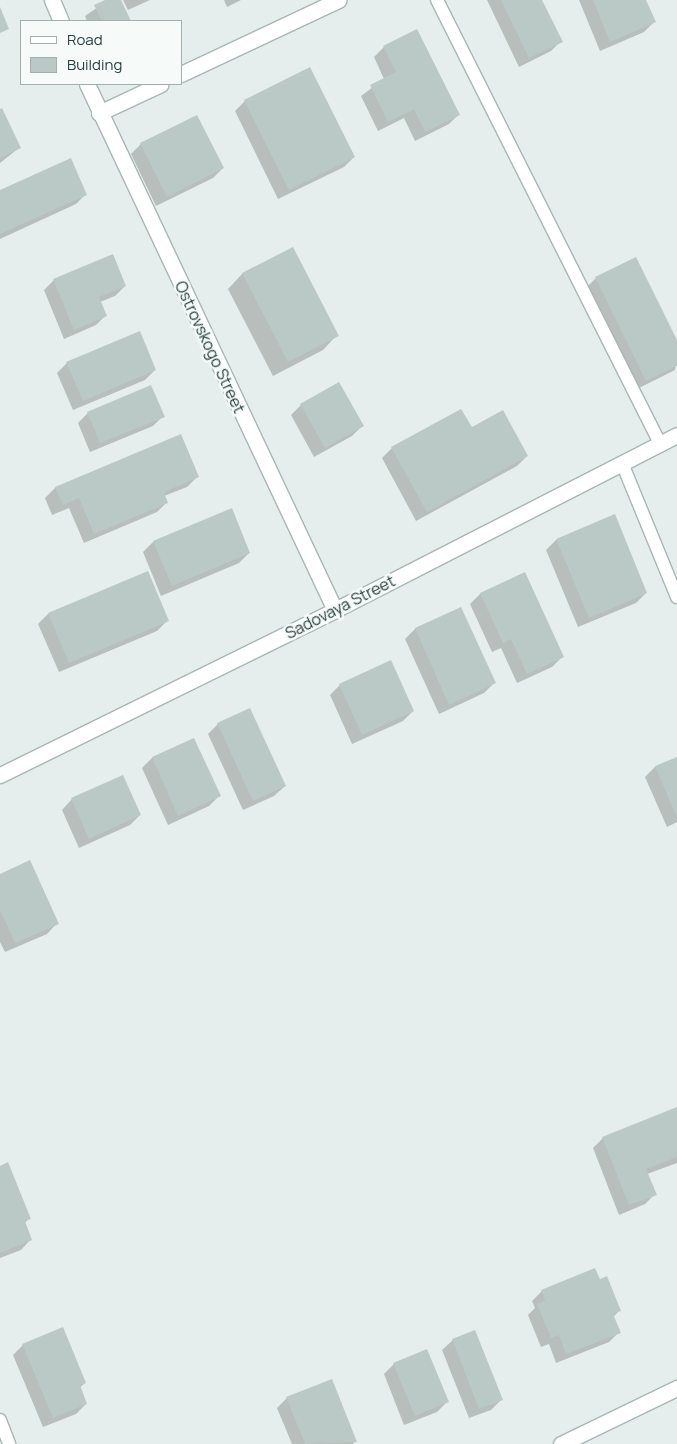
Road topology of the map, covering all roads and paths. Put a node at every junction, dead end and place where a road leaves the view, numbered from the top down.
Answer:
1 (52, 0) edge
2 (338, 0) edge
3 (437, 0) edge
4 (61, 20) edge
5 (182, 74) edge
6 (87, 85) edge
7 (159, 85) edge
8 (99, 113) junction
9 (677, 435) edge
10 (660, 444) junction
11 (622, 463) junction
12 (677, 597) edge
13 (335, 610) junction
14 (0, 775) edge
15 (677, 1388) edge
16 (0, 1420) edge
17 (9, 1444) edge
18 (561, 1444) edge

1 - 4 street
2 - 5 street
3 - 10 lane
6 - 8 street, Ostrovskogo Street
7 - 8 street
8 - 13 street, Ostrovskogo Street
9 - 10 street, Sadovaya Street
10 - 11 street, Sadovaya Street
11 - 12 lane
11 - 13 street, Sadovaya Street
13 - 14 street, Sadovaya Street
15 - 18 street
16 - 17 lane

